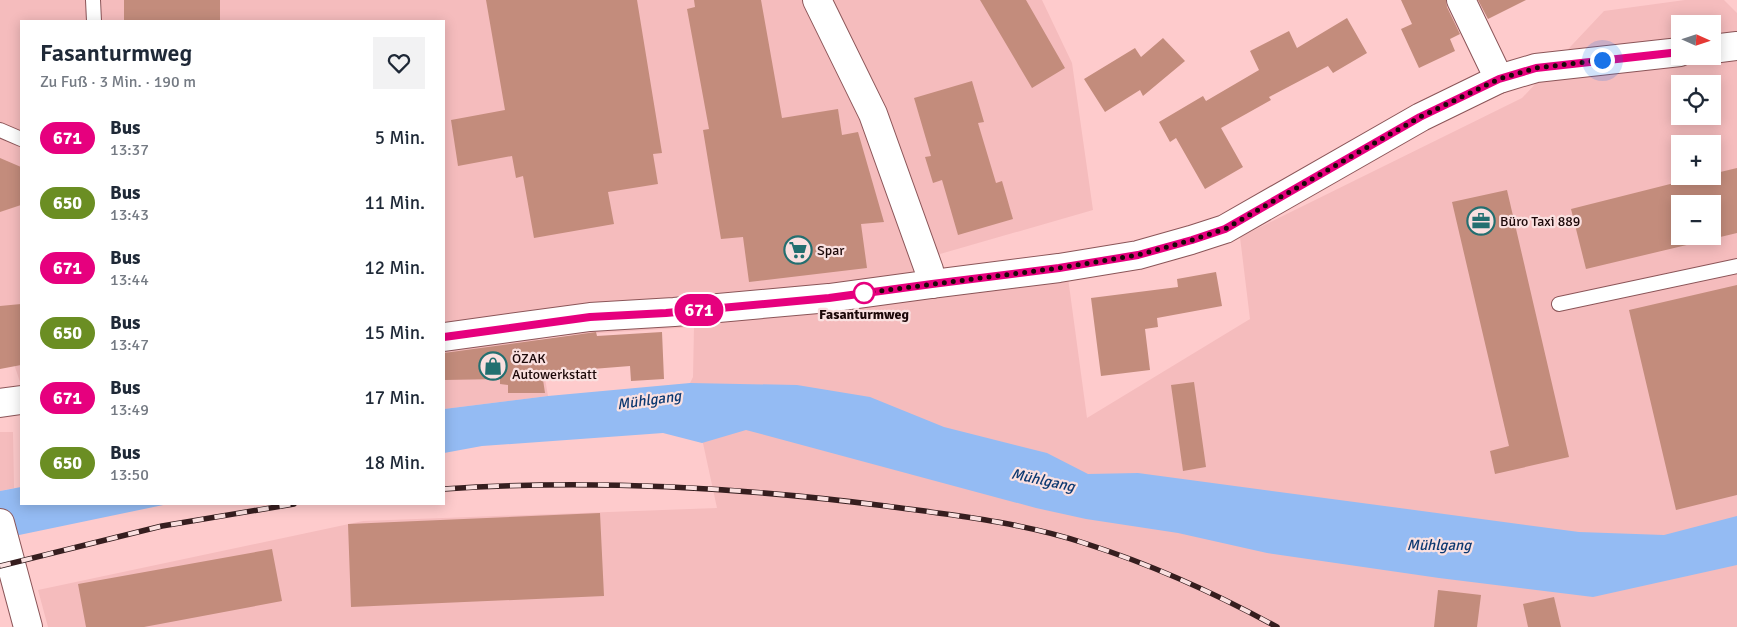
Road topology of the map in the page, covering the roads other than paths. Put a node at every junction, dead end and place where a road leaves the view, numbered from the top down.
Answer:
1 (93, 0) edge
2 (817, 0) edge
3 (1462, 0) edge
4 (94, 20) edge
5 (1737, 46) edge
6 (1721, 48) edge
7 (1671, 53) edge
8 (1499, 79) junction
9 (0, 130) edge
10 (20, 139) edge
11 (1737, 266) edge
12 (932, 284) junction
13 (1559, 304) dead end
14 (445, 337) edge
15 (20, 400) edge
16 (0, 403) edge
17 (2, 533) edge
18 (28, 627) edge

1 - 4 lane
2 - 12 main road
3 - 8 main road
5 - 6 main road
7 - 8 main road
8 - 12 main road
9 - 10 lane
11 - 13 lane
12 - 14 main road
15 - 16 main road
17 - 18 main road

